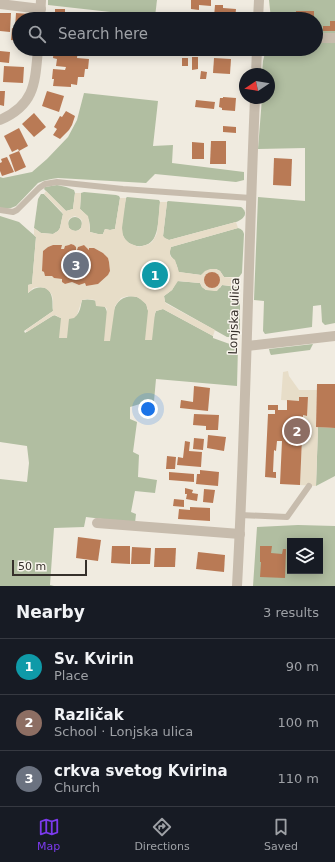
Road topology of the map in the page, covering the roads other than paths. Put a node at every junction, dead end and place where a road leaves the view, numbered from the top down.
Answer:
1 (259, 0) edge
2 (0, 4) edge
3 (41, 9) edge
4 (258, 12) edge
5 (323, 38) edge
6 (335, 38) edge
7 (37, 56) edge
8 (257, 56) edge
9 (256, 68) edge
10 (255, 104) edge
11 (0, 120) edge
12 (251, 198) junction
13 (0, 210) edge
14 (335, 336) edge
15 (247, 346) junction
16 (309, 486) dead end
17 (240, 515) junction
18 (97, 523) dead end
19 (240, 534) junction
20 (237, 586) edge

1 - 4 street
2 - 3 street
5 - 6 street
7 - 11 street
8 - 9 street
10 - 12 street, Lonjska ulica
12 - 13 lane
12 - 15 street, Lonjska ulica
14 - 15 street
15 - 17 street, Lonjska ulica
16 - 17 lane
17 - 19 street, Lonjska ulica
18 - 19 street
19 - 20 street, Lonjska ulica

